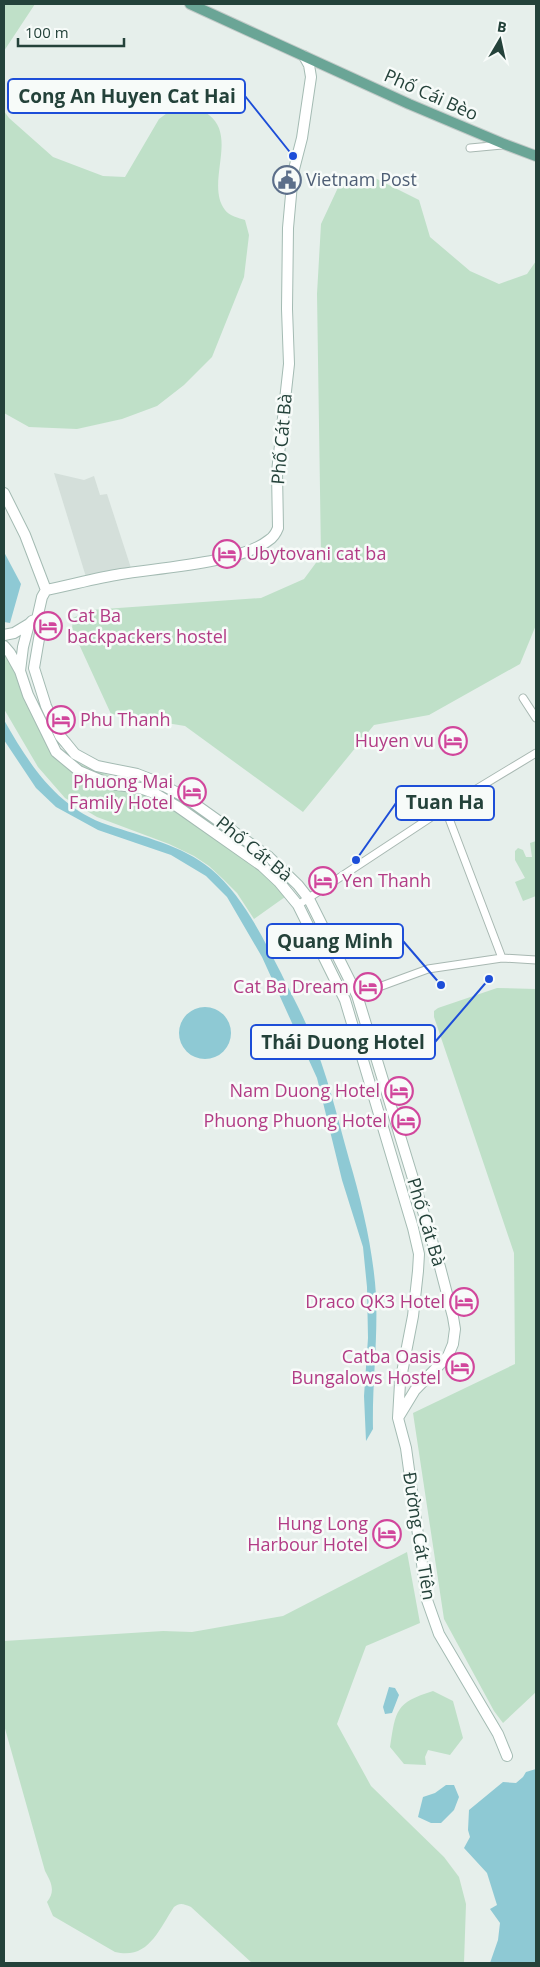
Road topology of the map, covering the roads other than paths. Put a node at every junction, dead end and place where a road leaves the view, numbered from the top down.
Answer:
1 (190, 4) edge
2 (304, 56) junction
3 (326, 66) junction
4 (311, 77) junction
5 (504, 144) junction
6 (470, 148) dead end
7 (536, 156) edge
8 (4, 494) edge
9 (46, 590) junction
10 (33, 622) junction
11 (4, 635) edge
12 (4, 646) edge
13 (34, 668) junction
14 (20, 671) junction
15 (523, 698) dead end
16 (536, 718) edge
17 (536, 753) edge
18 (75, 754) junction
19 (68, 762) junction
20 (196, 804) junction
21 (445, 808) junction
22 (189, 815) junction
23 (309, 899) junction
24 (298, 906) junction
25 (502, 958) junction
26 (536, 960) edge
27 (357, 995) junction
28 (345, 1000) junction
29 (400, 1139) junction
30 (387, 1142) junction
31 (398, 1418) junction
32 (507, 1756) dead end

1 - 2 main road, Phố Cái Bèo
2 - 3 main road, Phố Cái Bèo
2 - 4 main road, Phố Cát Bà
3 - 4 main road
3 - 5 main road, Phố Cái Bèo
4 - 9 main road, Phố Cát Bà
5 - 6 street
5 - 7 main road, Phố Cái Bèo
8 - 9 main road
9 - 10 main road, Phố Cát Bà
10 - 11 main road
10 - 13 main road, Phố Cát Bà
10 - 14 main road, Phố Cát Bà
12 - 14 main road
13 - 14 main road
13 - 18 main road, Phố Cát Bà
14 - 19 main road, Phố Cát Bà
15 - 16 street
17 - 21 street
18 - 19 main road
18 - 20 main road, Phố Cát Bà
19 - 22 main road, Phố Cát Bà
20 - 22 main road
20 - 23 main road, Phố Cát Bà
21 - 23 street
21 - 25 street
22 - 24 main road, Phố Cát Bà
23 - 24 street
23 - 27 main road, Phố Cát Bà
24 - 28 main road, Phố Cát Bà
25 - 26 street
25 - 27 street
27 - 28 main road
27 - 29 main road, Phố Cát Bà
28 - 30 main road, Phố Cát Bà
29 - 30 main road
29 - 31 main road, Phố Cát Bà
30 - 31 main road, Phố Cát Bà
31 - 32 main road, Đường Cát Tiên

